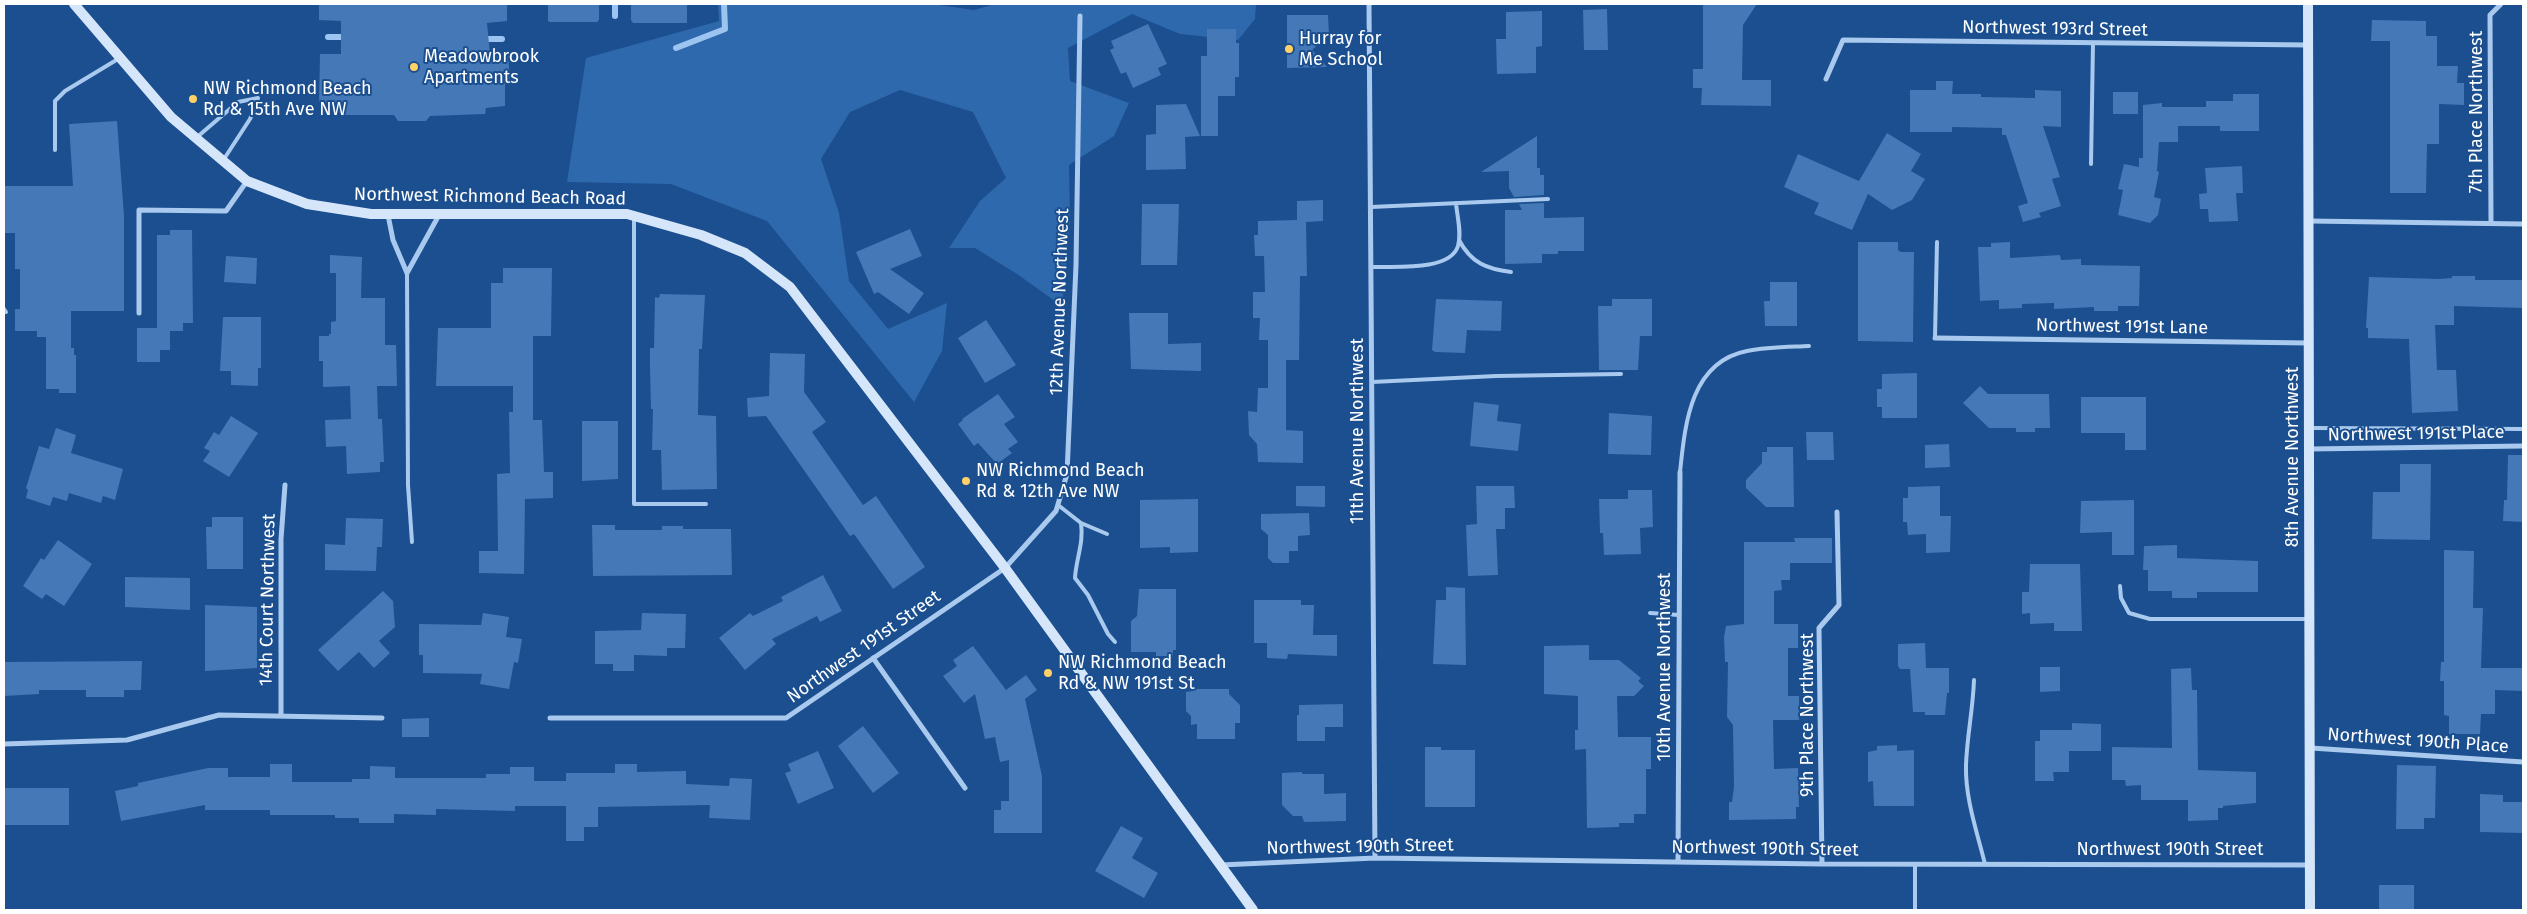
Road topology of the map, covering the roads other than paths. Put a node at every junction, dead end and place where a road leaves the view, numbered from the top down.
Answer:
1 (74, 4) edge
2 (1370, 4) edge
3 (2308, 4) edge
4 (2500, 4) edge
5 (1080, 16) dead end
6 (2093, 43) junction
7 (2308, 46) junction
8 (120, 57) junction
9 (1826, 79) dead end
10 (196, 138) junction
11 (54, 150) dead end
12 (222, 160) junction
13 (2091, 164) dead end
14 (247, 181) junction
15 (1548, 198) dead end
16 (1456, 203) junction
17 (1371, 207) junction
18 (388, 214) junction
19 (440, 214) junction
20 (634, 216) junction
21 (2308, 221) junction
22 (2491, 223) junction
23 (2523, 224) edge
24 (1459, 240) junction
25 (1937, 242) dead end
26 (1371, 267) junction
27 (1511, 272) dead end
28 (407, 273) junction
29 (139, 313) dead end
30 (1936, 338) joint
31 (2309, 343) junction
32 (1809, 346) dead end
33 (1621, 374) dead end
34 (1372, 382) junction
35 (2309, 428) junction
36 (2523, 429) edge
37 (2523, 446) edge
38 (2309, 449) junction
39 (1680, 472) joint
40 (285, 485) dead end
41 (706, 504) dead end
42 (1058, 505) junction
43 (1836, 512) dead end
44 (1081, 524) junction
45 (1107, 534) dead end
46 (412, 542) dead end
47 (1004, 568) junction
48 (2120, 586) dead end
49 (1650, 613) dead end
50 (1680, 615) junction
51 (2310, 619) junction
52 (1114, 642) dead end
53 (873, 658) junction
54 (1974, 680) dead end
55 (281, 716) junction
56 (382, 718) dead end
57 (550, 718) dead end
58 (4, 744) edge
59 (2310, 748) junction
60 (2523, 762) edge
61 (966, 788) dead end
62 (1375, 858) junction
63 (1678, 861) junction
64 (1822, 864) junction
65 (1916, 864) junction
66 (1985, 864) junction
67 (2310, 864) junction
68 (1220, 865) junction
69 (1254, 910) edge
70 (1914, 910) edge
71 (2310, 910) edge

1 - 8 main road, Northwest Richmond Beach Road
2 - 17 street, 11th Avenue Northwest
3 - 7 main road, 8th Avenue Northwest
4 - 22 street, 7th Place Northwest
5 - 42 street, 12th Avenue Northwest
6 - 7 street, Northwest 193rd Street
6 - 9 street, Northwest 193rd Street
6 - 13 lane
7 - 21 main road, 8th Avenue Northwest
8 - 10 main road, Northwest Richmond Beach Road
8 - 11 lane
10 - 12 main road, Northwest Richmond Beach Road
10 - 12 lane
12 - 14 main road, Northwest Richmond Beach Road
14 - 18 main road, Northwest Richmond Beach Road
14 - 29 street
15 - 16 lane
16 - 17 lane
16 - 24 lane
17 - 26 street, 11th Avenue Northwest
18 - 19 main road, Northwest Richmond Beach Road
18 - 28 street
19 - 20 main road, Northwest Richmond Beach Road
19 - 28 street
20 - 41 lane
20 - 47 main road, Northwest Richmond Beach Road
21 - 22 street
21 - 31 main road, 8th Avenue Northwest
22 - 23 street
24 - 26 lane
24 - 27 lane
25 - 30 lane
26 - 34 street, 11th Avenue Northwest
28 - 46 lane
30 - 31 street, Northwest 191st Lane
31 - 35 main road, 8th Avenue Northwest
32 - 39 lane
33 - 34 lane
34 - 62 street, 11th Avenue Northwest
35 - 36 lane
35 - 38 main road, 8th Avenue Northwest
37 - 38 street, Northwest 191st Place
38 - 51 main road, 8th Avenue Northwest
39 - 50 street, 10th Avenue Northwest
40 - 55 street, 14th Court Northwest
42 - 44 lane
42 - 47 street, 12th Avenue Northwest
43 - 64 street, 9th Place Northwest
44 - 45 lane
44 - 52 lane
47 - 53 street, Northwest 191st Street
47 - 68 main road, Northwest Richmond Beach Road
48 - 51 lane
49 - 50 lane
50 - 63 street, 10th Avenue Northwest
51 - 59 main road, 8th Avenue Northwest
53 - 57 street, Northwest 191st Street
53 - 61 street
54 - 66 lane
55 - 56 street
55 - 58 street
59 - 60 street, Northwest 190th Place
59 - 67 main road, 8th Avenue Northwest
62 - 63 street, Northwest 190th Street
62 - 68 street, Northwest 190th Street
63 - 64 street, Northwest 190th Street
64 - 65 street, Northwest 190th Street
65 - 66 street, Northwest 190th Street
65 - 70 lane
66 - 67 street, Northwest 190th Street
67 - 71 main road, 8th Avenue Northwest
68 - 69 main road, Northwest Richmond Beach Road

